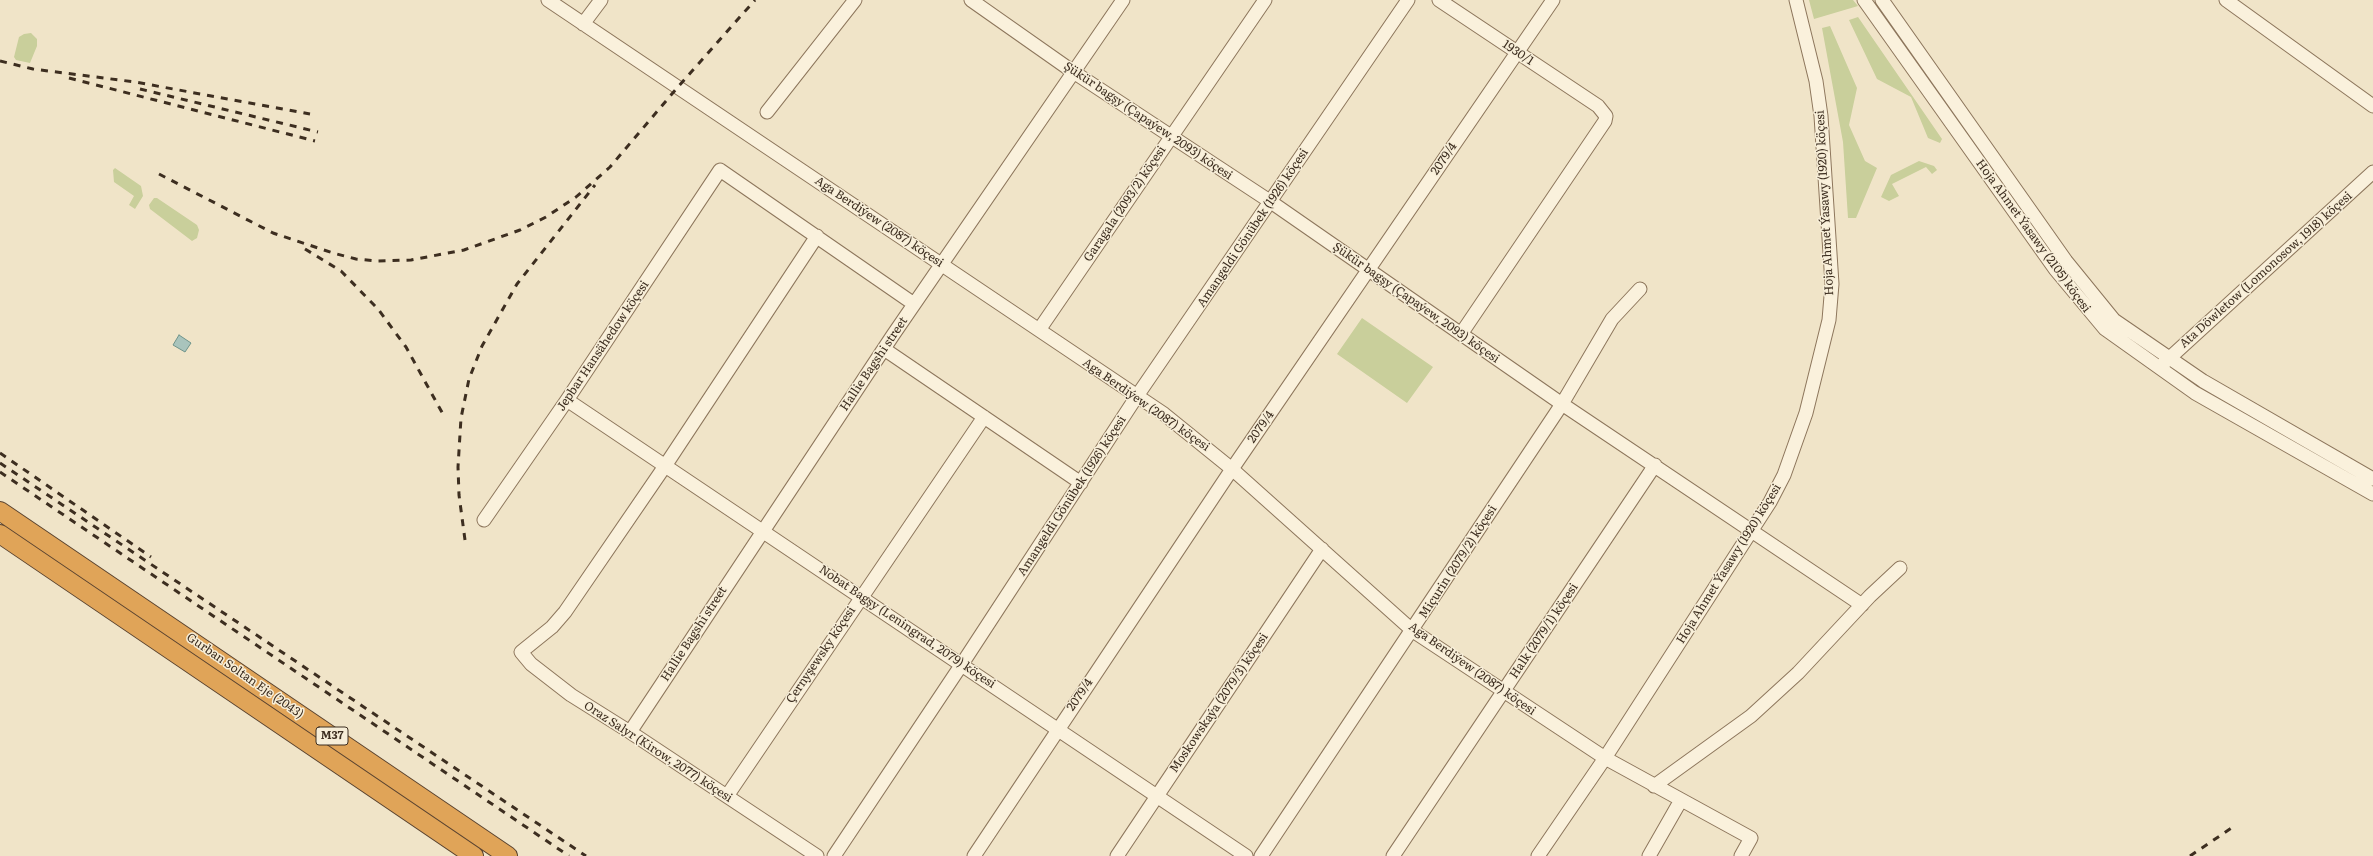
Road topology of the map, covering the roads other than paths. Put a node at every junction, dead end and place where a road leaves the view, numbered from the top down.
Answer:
1 (548, 0) edge
2 (601, 0) edge
3 (855, 0) edge
4 (971, 0) edge
5 (1123, 0) edge
6 (1265, 0) edge
7 (1408, 0) edge
8 (1439, 0) edge
9 (1553, 0) edge
10 (1796, 0) edge
11 (1864, 0) edge
12 (1882, 0) edge
13 (2226, 0) edge
14 (583, 24) junction
15 (1517, 52) junction
16 (1072, 71) junction
17 (2373, 106) edge
18 (767, 112) dead end
19 (1171, 137) junction
20 (2373, 172) edge
21 (1271, 202) junction
22 (817, 236) junction
23 (941, 264) junction
24 (1369, 270) junction
25 (1640, 289) dead end
26 (914, 304) junction
27 (1039, 330) junction
28 (1462, 334) junction
29 (884, 349) junction
30 (2169, 358) junction
31 (2159, 369) junction
32 (1138, 396) junction
33 (567, 400) junction
34 (1562, 404) junction
35 (984, 417) junction
36 (1654, 465) junction
37 (665, 466) junction
38 (1232, 468) junction
39 (2373, 479) edge
40 (1081, 483) junction
41 (2373, 494) edge
42 (0, 511) edge
43 (484, 520) dead end
44 (762, 530) junction
45 (1752, 530) junction
46 (0, 534) edge
47 (1322, 549) junction
48 (1900, 568) dead end
49 (861, 596) junction
50 (1862, 605) junction
51 (1413, 631) junction
52 (962, 664) junction
53 (1503, 692) junction
54 (1058, 729) junction
55 (630, 732) junction
56 (1605, 758) junction
57 (1654, 786) junction
58 (1157, 795) junction
59 (727, 796) junction
60 (1681, 800) junction
61 (474, 856) edge
62 (508, 856) edge
63 (817, 856) edge
64 (834, 856) edge
65 (974, 856) edge
66 (1117, 856) edge
67 (1246, 856) edge
68 (1261, 856) edge
69 (1393, 856) edge
70 (1538, 856) edge
71 (1649, 856) edge
72 (1741, 856) edge

1 - 14 street, Aga Berdiýew (2087) köçesi
2 - 14 street
3 - 18 street
4 - 16 street, Şükür bagşy (Çapaýew, 2093) köçesi
5 - 16 street, Hallie Bagshi street
6 - 19 street, Garagala (2093/2) köçesi
7 - 21 street, Amangeldi Gönübek (1926) köçesi
8 - 15 street, 1930/1
9 - 15 street, 2079/4 / 2079/4
10 - 45 street, Hoja Ahmet Ýasawy (1920) köçesi
11 - 31 street, Hoja Ahmet Ýasawy (2105) köçesi
12 - 30 street, Hoja Ahmet Ýasawy (2105) köçesi
13 - 17 street
14 - 23 street, Aga Berdiýew (2087) köçesi
15 - 24 street, 2079/4 / 2079/4
15 - 28 street, 1930/1
16 - 19 street, Şükür bagşy (Çapaýew, 2093) köçesi
16 - 23 street, Hallie Bagshi street
19 - 21 street, Şükür bagşy (Çapaýew, 2093) köçesi
19 - 27 street, Garagala (2093/2) köçesi
20 - 30 street, Ata Döwletow (Lomonosow, 1918) köçesi
21 - 24 street, Şükür bagşy (Çapaýew, 2093) köçesi
21 - 32 street, Amangeldi Gönübek (1926) köçesi
22 - 26 street
22 - 33 street, Jepbar Hansähedow köçesi
22 - 37 street
23 - 26 street, Hallie Bagshi street
23 - 27 street, Aga Berdiýew (2087) köçesi
24 - 28 street, Şükür bagşy (Çapaýew, 2093) köçesi
24 - 38 street, 2079/4 / 2079/4
25 - 34 street, Miçurin (2079/2) köçesi
26 - 29 street, Hallie Bagshi street
27 - 32 street, Aga Berdiýew (2087) köçesi
28 - 34 street, Şükür bagşy (Çapaýew, 2093) köçesi
29 - 35 street
29 - 44 street, Hallie Bagshi street
30 - 31 street, Ata Döwletow (Lomonosow, 1918) köçesi
30 - 39 street, Hoja Ahmet Ýasawy (2105) köçesi
31 - 41 street, Hoja Ahmet Ýasawy (2105) köçesi
32 - 38 street, Aga Berdiýew (2087) köçesi
32 - 40 street, Amangeldi Gönübek (1926) köçesi
33 - 37 street, Nobat Bagşy (Leningrad, 2079) köçesi
33 - 43 street, Jepbar Hansähedow köçesi
34 - 36 street, Şükür bagşy (Çapaýew, 2093) köçesi
34 - 51 street, Miçurin (2079/2) köçesi
35 - 40 street
35 - 49 street, Çernyşewsky köçesi
36 - 45 street, Şükür bagşy (Çapaýew, 2093) köçesi
36 - 53 street, Halk (2079/1) köçesi
37 - 44 street, Nobat Bagşy (Leningrad, 2079) köçesi
37 - 55 street, Oraz Salyr (Kirow, 2077) köçesi
38 - 47 street, Aga Berdiýew (2087) köçesi
38 - 54 street, 2079/4 / 2079/4
40 - 52 street, Amangeldi Gönübek (1926) köçesi
42 - 62 highway, Gurban Soltan Eje (2043) / M37
44 - 49 street, Nobat Bagşy (Leningrad, 2079) köçesi
44 - 55 street, Hallie Bagshi street
45 - 50 street, Şükür bagşy (Çapaýew, 2093) köçesi
45 - 56 street, Hoja Ahmet Ýasawy (1920) köçesi
46 - 61 highway, Gurban Soltan Eje (2043) / M37
47 - 51 street, Aga Berdiýew (2087) köçesi
47 - 58 street, Moskowskaýa (2079/3) köçesi
48 - 50 street
49 - 52 street, Nobat Bagşy (Leningrad, 2079) köçesi
49 - 59 street, Çernyşewsky köçesi
50 - 57 street
51 - 53 street, Aga Berdiýew (2087) köçesi
51 - 68 street, Miçurin (2079/2) köçesi
52 - 54 street, Nobat Bagşy (Leningrad, 2079) köçesi
52 - 64 street, Amangeldi Gönübek (1926) köçesi
53 - 56 street, Aga Berdiýew (2087) köçesi
53 - 69 street, Halk (2079/1) köçesi
54 - 58 street, Nobat Bagşy (Leningrad, 2079) köçesi
54 - 65 street, 2079/4 / 2079/4
55 - 59 street, Oraz Salyr (Kirow, 2077) köçesi
56 - 57 street, Aga Berdiýew (2087) köçesi
56 - 70 street, Hoja Ahmet Ýasawy (1920) köçesi
57 - 60 street, Aga Berdiýew (2087) köçesi
58 - 66 street, Moskowskaýa (2079/3) köçesi
58 - 67 street, Nobat Bagşy (Leningrad, 2079) köçesi
59 - 63 street, Oraz Salyr (Kirow, 2077) köçesi
60 - 71 street
60 - 72 street, Aga Berdiýew (2087) köçesi

